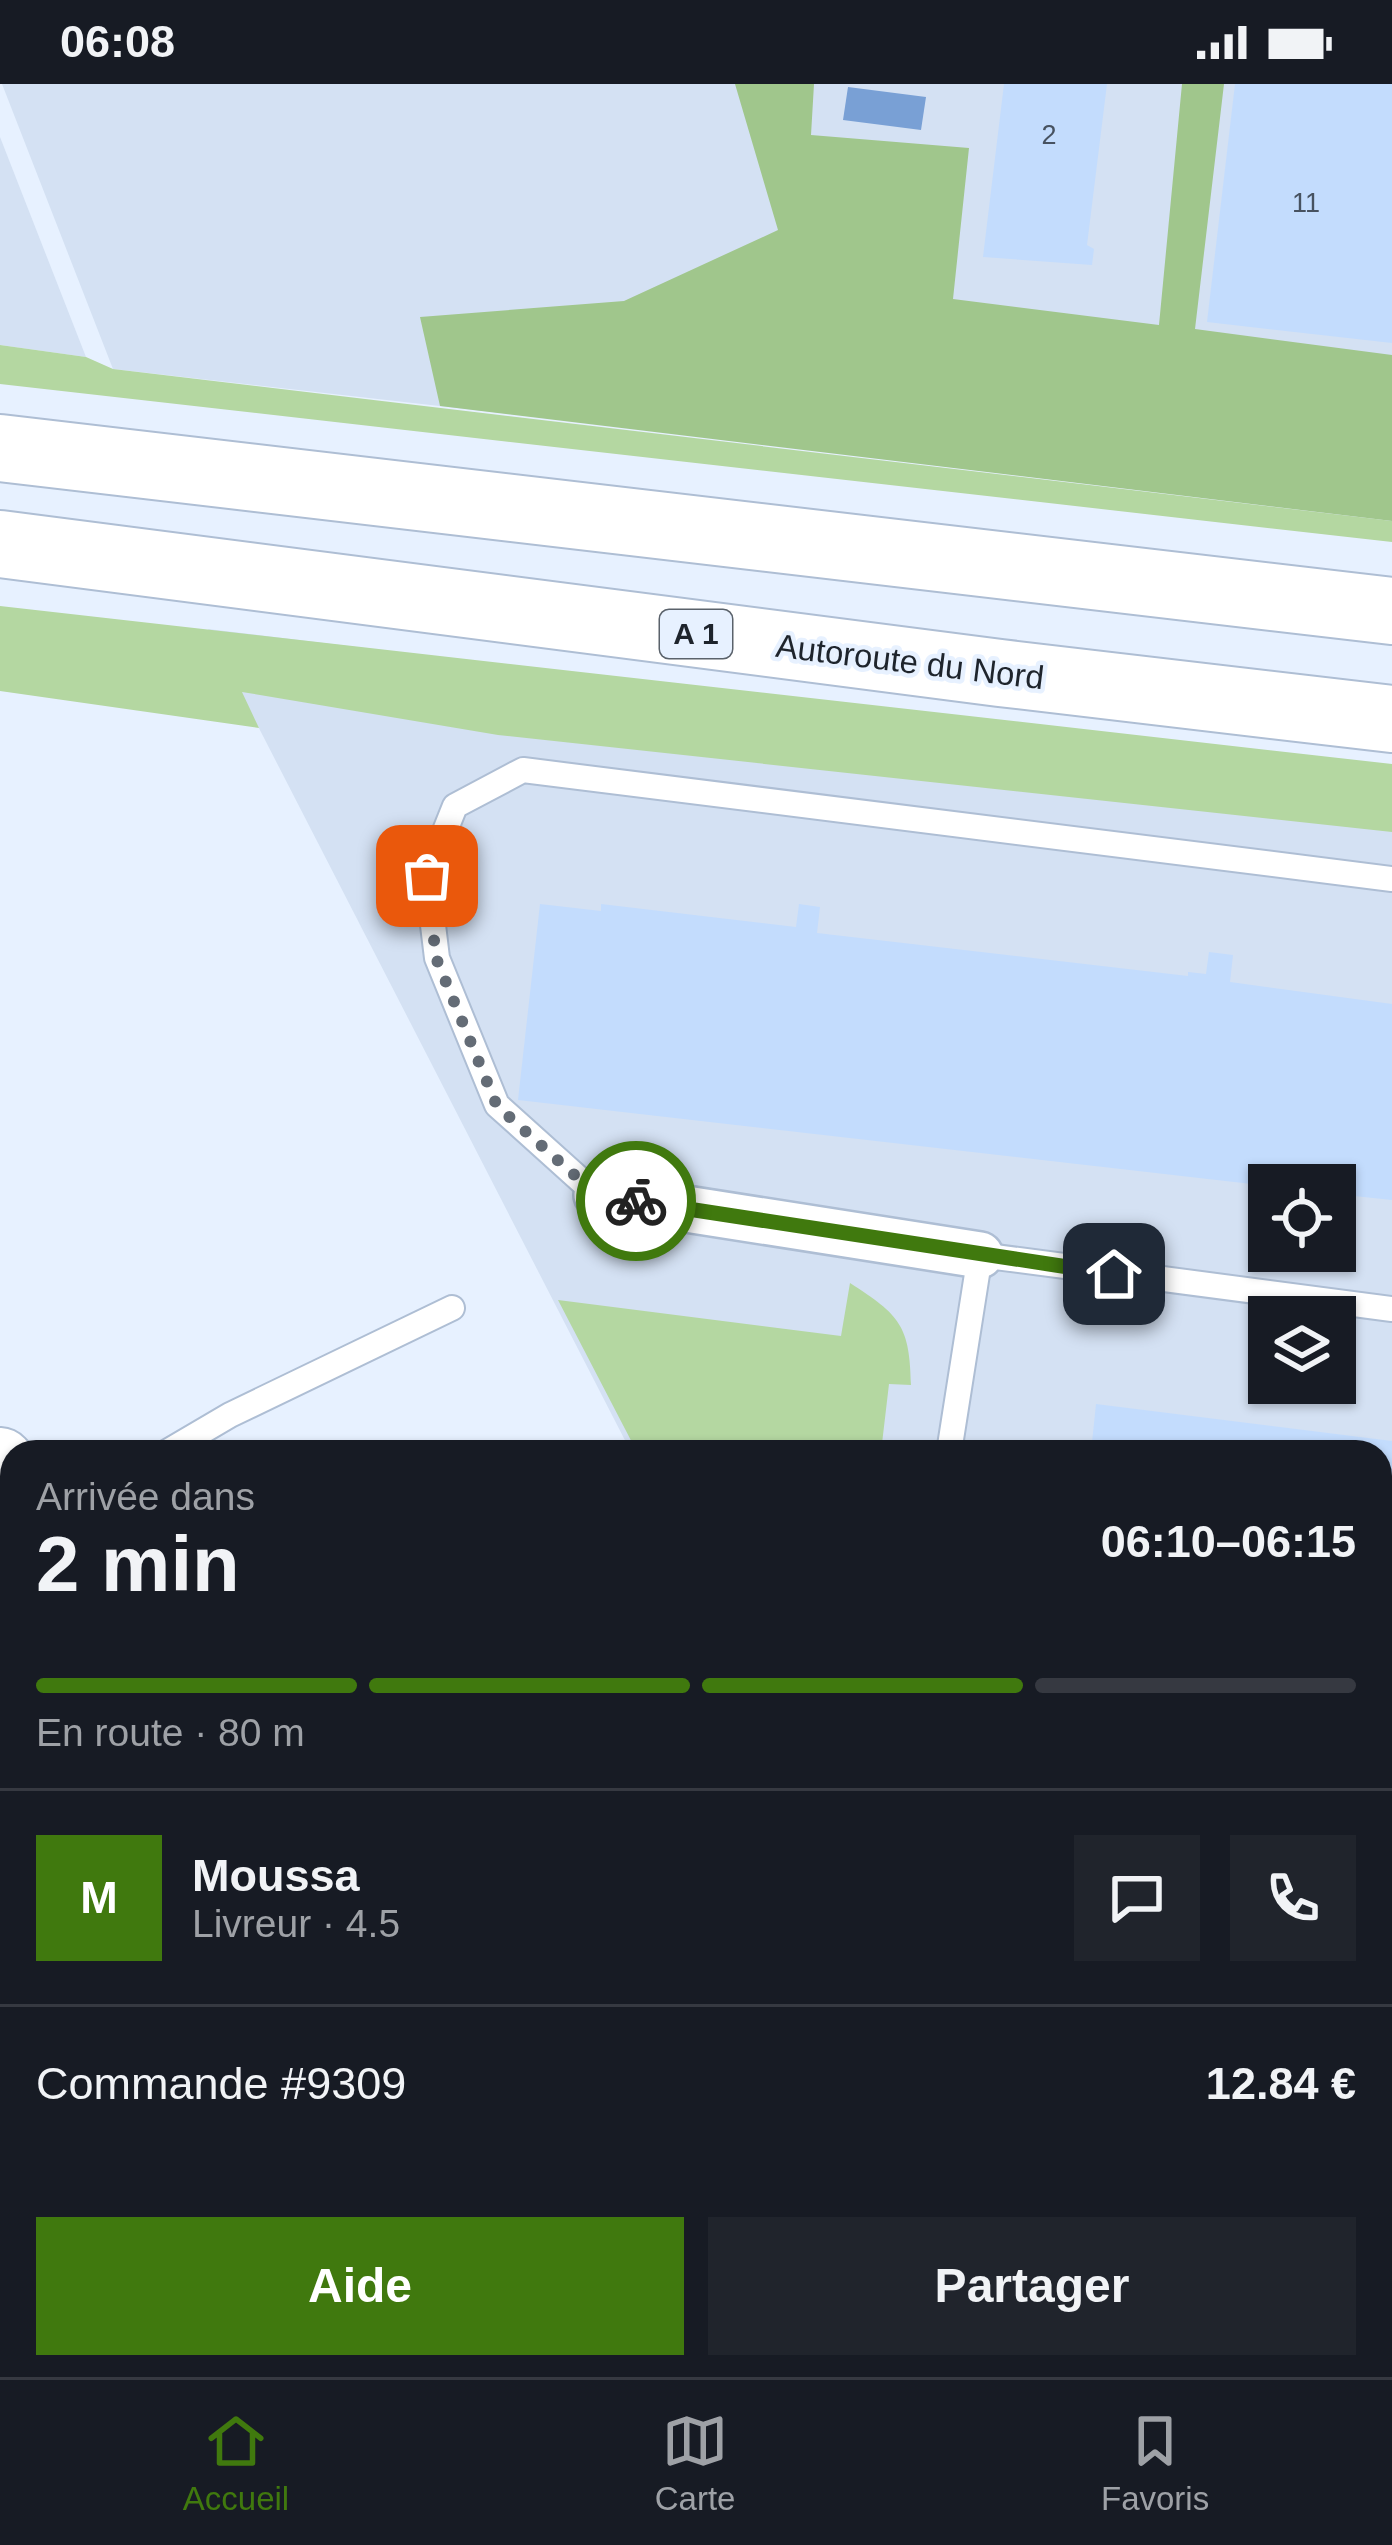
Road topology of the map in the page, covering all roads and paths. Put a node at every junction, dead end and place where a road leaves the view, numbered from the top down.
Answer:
1 (0, 448) edge
2 (0, 544) edge
3 (1392, 611) edge
4 (1392, 719) edge
5 (1392, 879) edge
6 (597, 1195) joint
7 (980, 1255) junction
8 (452, 1309) dead end
9 (1392, 1309) edge
10 (187, 1440) edge
11 (952, 1440) edge

1 - 3 main road
2 - 4 main road, Autoroute du Nord / A 1
5 - 6 lane
6 - 7 street
7 - 9 lane
7 - 11 lane
8 - 10 lane

